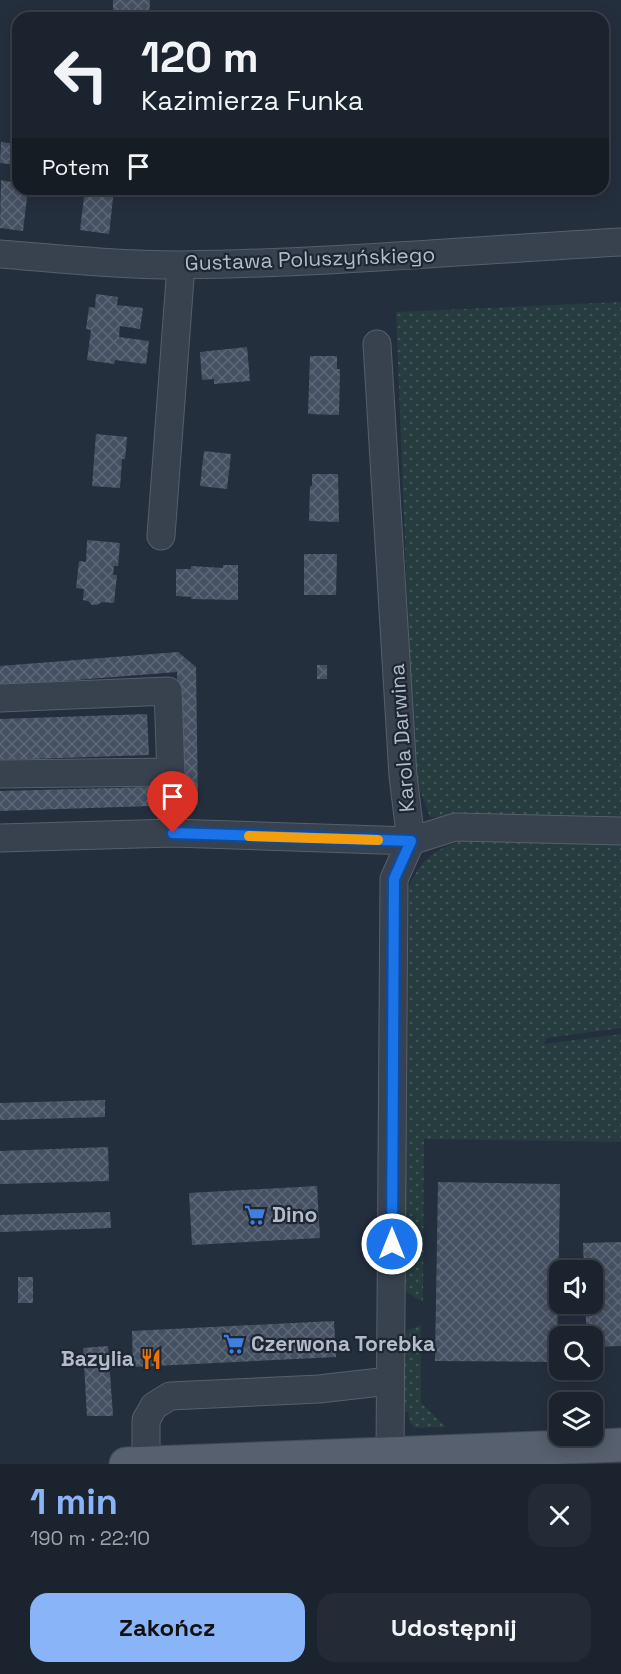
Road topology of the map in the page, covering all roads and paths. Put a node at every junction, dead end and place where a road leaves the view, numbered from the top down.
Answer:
1 (621, 242) edge
2 (0, 254) edge
3 (181, 265) junction
4 (377, 345) dead end
5 (161, 536) dead end
6 (0, 698) edge
7 (170, 772) junction
8 (0, 774) edge
9 (621, 831) edge
10 (173, 833) junction
11 (0, 838) edge
12 (411, 841) junction
13 (389, 1381) junction
14 (621, 1445) edge
15 (390, 1453) junction
16 (136, 1463) edge

1 - 3 street, Gustawa Poluszyńskiego
2 - 3 street, Gustawa Poluszyńskiego
3 - 5 street
4 - 12 street, Karola Darwina
6 - 7 street
7 - 8 street
7 - 10 street
9 - 12 street
10 - 11 street
10 - 12 street
12 - 13 street, Karola Darwina
13 - 15 street, Karola Darwina
13 - 16 street
14 - 15 main road
15 - 16 main road

